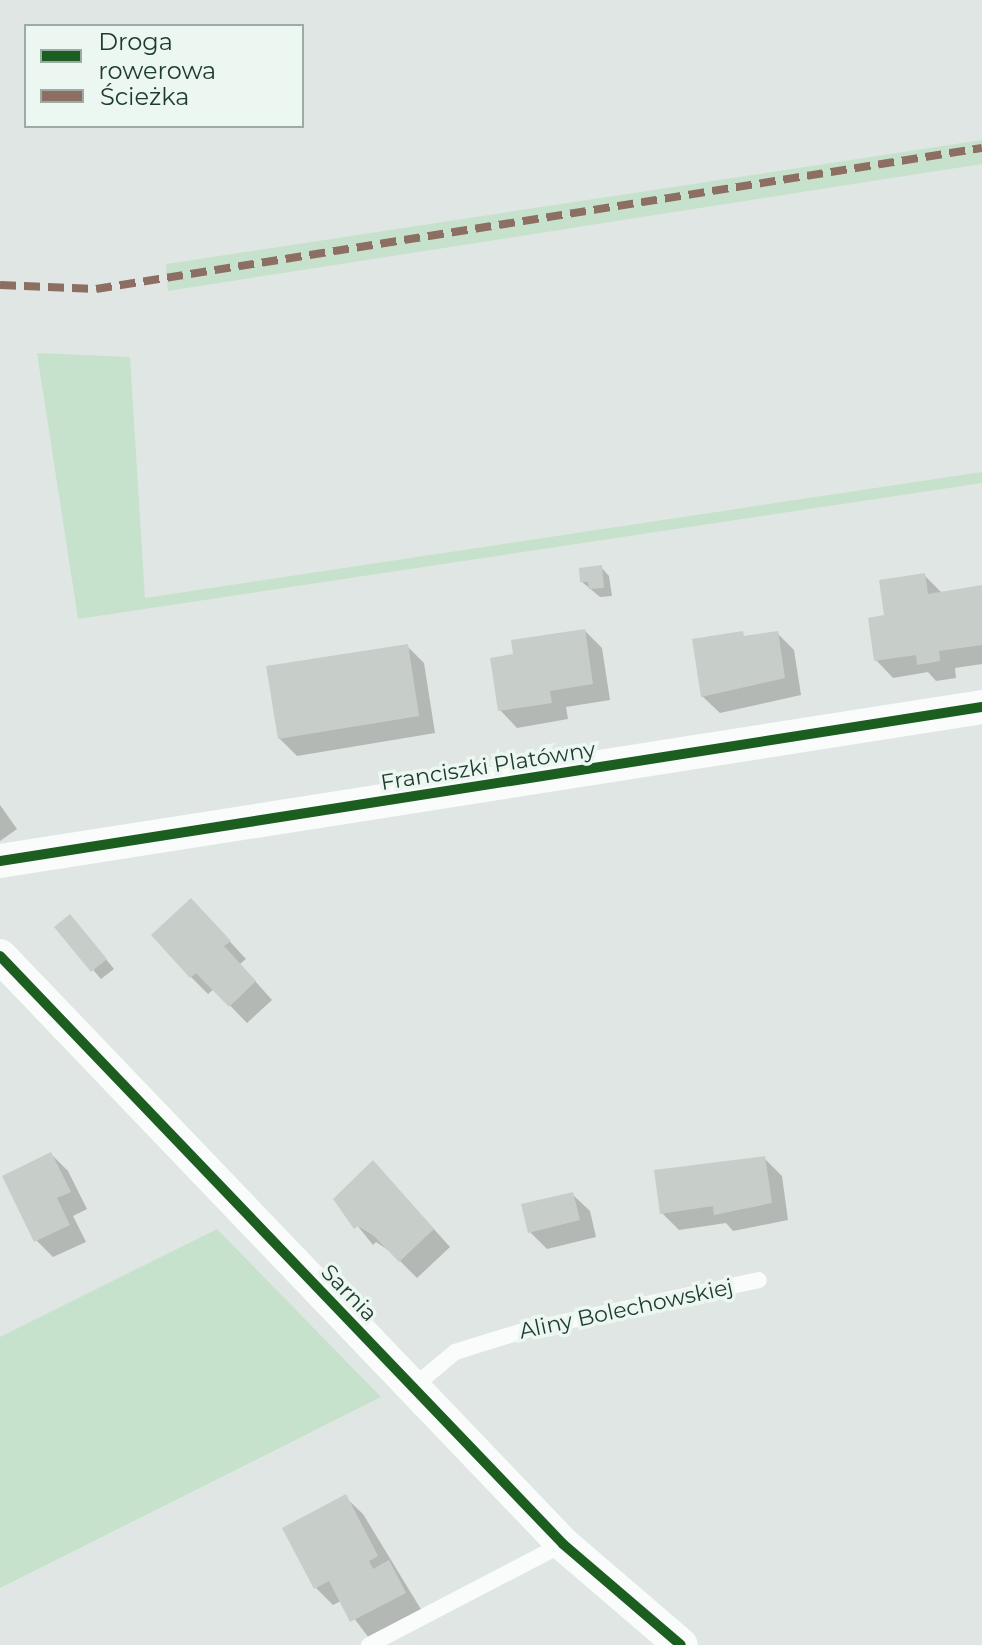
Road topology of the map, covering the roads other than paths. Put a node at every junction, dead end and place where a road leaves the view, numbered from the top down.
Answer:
1 (982, 707) edge
2 (0, 861) edge
3 (0, 956) edge
4 (759, 1280) dead end
5 (412, 1388) junction
6 (563, 1544) junction
7 (369, 1645) edge
8 (681, 1645) edge

1 - 2 street, Franciszki Platówny
3 - 5 street, Sarnia
4 - 5 lane, Aliny Bolechowskiej
5 - 6 street, Sarnia
6 - 7 lane
6 - 8 street, Sarnia

